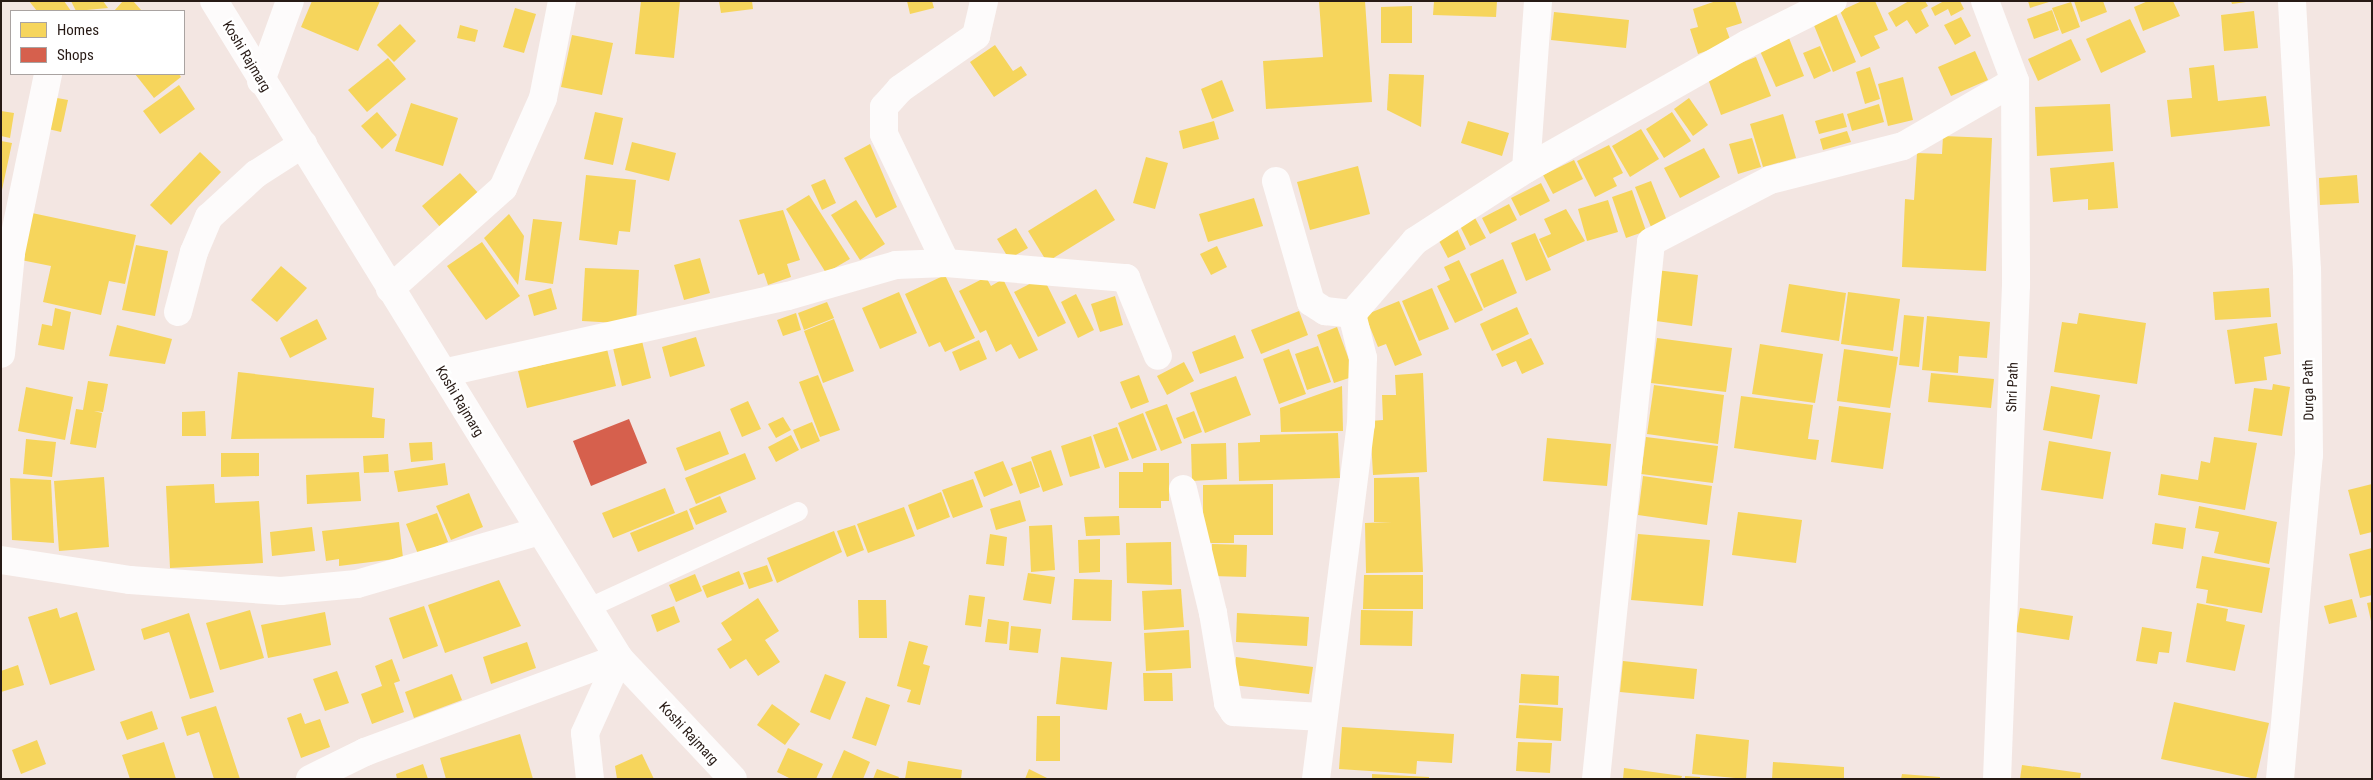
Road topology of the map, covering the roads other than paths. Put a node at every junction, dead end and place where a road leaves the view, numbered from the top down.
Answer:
1 (214, 1) edge
2 (290, 1) edge
3 (562, 1) edge
4 (984, 1) edge
5 (1538, 1) edge
6 (1833, 1) edge
7 (1985, 1) edge
8 (2292, 1) edge
9 (48, 75) edge
10 (2015, 81) junction
11 (262, 82) junction
12 (303, 144) junction
13 (1526, 169) junction
14 (1276, 181) dead end
15 (946, 263) junction
16 (390, 289) junction
17 (178, 312) dead end
18 (1352, 314) junction
19 (1, 354) edge
20 (1158, 356) dead end
21 (443, 372) junction
22 (1183, 489) dead end
23 (798, 511) dead end
24 (539, 531) junction
25 (1, 560) edge
26 (588, 608) junction
27 (619, 658) junction
28 (1322, 717) junction
29 (310, 779) edge
30 (590, 779) edge
31 (733, 779) edge
32 (1316, 779) edge
33 (1596, 779) edge
34 (1997, 779) edge
35 (2280, 779) edge

1 - 11 street, Koshi Rajmarg
2 - 11 street
3 - 16 street
4 - 15 street
5 - 13 street
6 - 13 street
7 - 10 street, Shri Path
8 - 35 street, Durga Path
9 - 19 street
10 - 33 street
10 - 34 street, Shri Path
11 - 12 street, Koshi Rajmarg
12 - 16 street, Koshi Rajmarg
12 - 17 street
13 - 18 street
14 - 18 street
15 - 20 street
15 - 21 street
16 - 21 street, Koshi Rajmarg
18 - 28 street
21 - 24 street, Koshi Rajmarg
22 - 28 street
23 - 26 lane
24 - 25 street
24 - 26 street, Koshi Rajmarg
26 - 27 street, Koshi Rajmarg
27 - 29 street
27 - 30 street
27 - 31 street, Koshi Rajmarg
28 - 32 street

